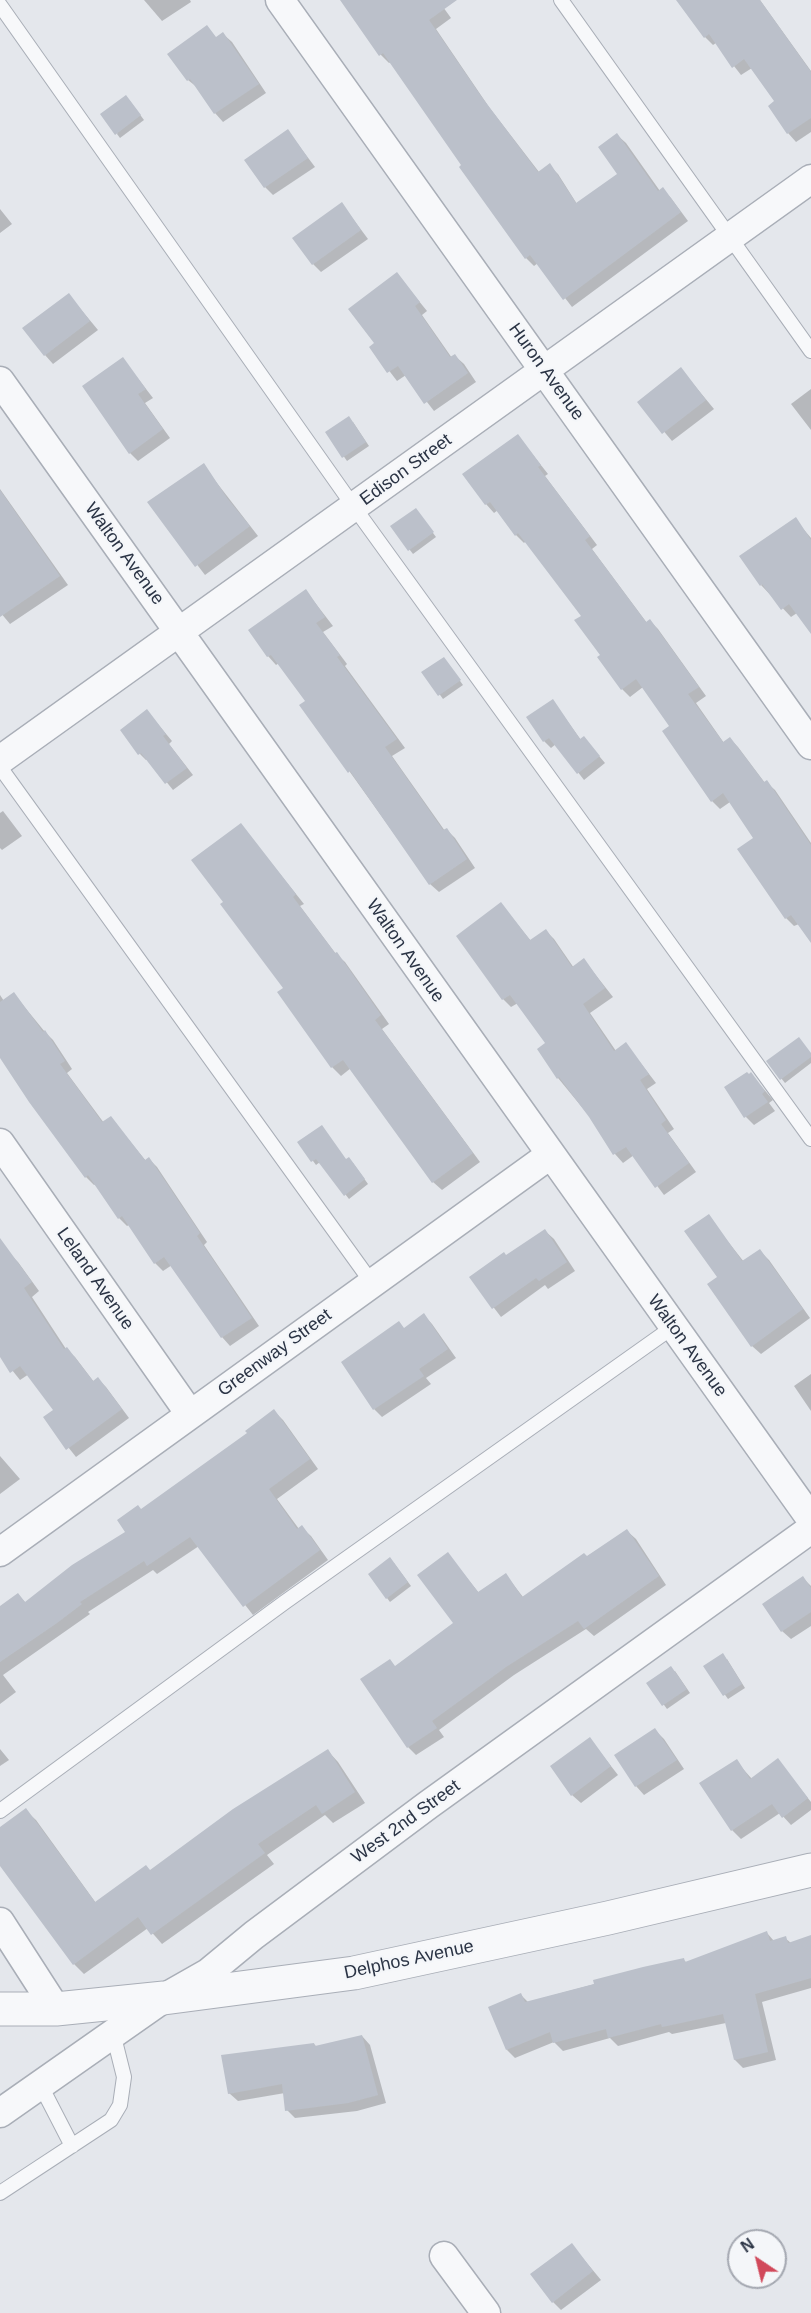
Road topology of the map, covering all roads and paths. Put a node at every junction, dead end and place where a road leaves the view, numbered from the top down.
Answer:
1 (280, 0) edge
2 (561, 0) edge
3 (0, 4) edge
4 (811, 179) edge
5 (730, 237) junction
6 (811, 351) edge
7 (545, 369) junction
8 (0, 381) edge
9 (354, 507) junction
10 (179, 631) junction
11 (811, 745) edge
12 (0, 760) edge
13 (0, 767) edge
14 (811, 1139) edge
15 (0, 1143) edge
16 (550, 1155) junction
17 (372, 1283) junction
18 (673, 1327) junction
19 (190, 1414) junction
20 (811, 1519) edge
21 (811, 1529) edge
22 (6, 1544) edge
23 (0, 1810) edge
24 (811, 1870) edge
25 (0, 1922) edge
26 (164, 1998) junction
27 (0, 2009) edge
28 (56, 2009) junction
29 (113, 2033) junction
30 (40, 2084) junction
31 (0, 2113) edge
32 (72, 2146) junction
33 (0, 2193) edge
34 (444, 2256) dead end
35 (486, 2313) edge

1 - 7 street, Huron Avenue
2 - 5 lane
3 - 9 lane
4 - 5 street, Edison Street
5 - 6 lane
5 - 7 street, Edison Street
7 - 9 street, Edison Street
7 - 11 street, Huron Avenue
8 - 10 street, Walton Avenue
9 - 10 street, Edison Street
9 - 14 lane
10 - 12 street, Edison Street
10 - 16 street, Walton Avenue
13 - 17 lane
15 - 19 street, Leland Avenue
16 - 17 street, Greenway Street
16 - 18 street, Walton Avenue
17 - 19 street, Greenway Street
18 - 20 street, Walton Avenue
18 - 23 lane
19 - 22 street, Greenway Street
21 - 26 street, West 2nd Street
24 - 26 street, Delphos Avenue
25 - 28 street
26 - 28 street, Delphos Avenue
26 - 29 street, West 2nd Street
27 - 28 street, Delphos Avenue
29 - 30 street, West 2nd Street
29 - 32 lane
30 - 31 street, West 2nd Street
30 - 32 lane
32 - 33 lane
34 - 35 street

